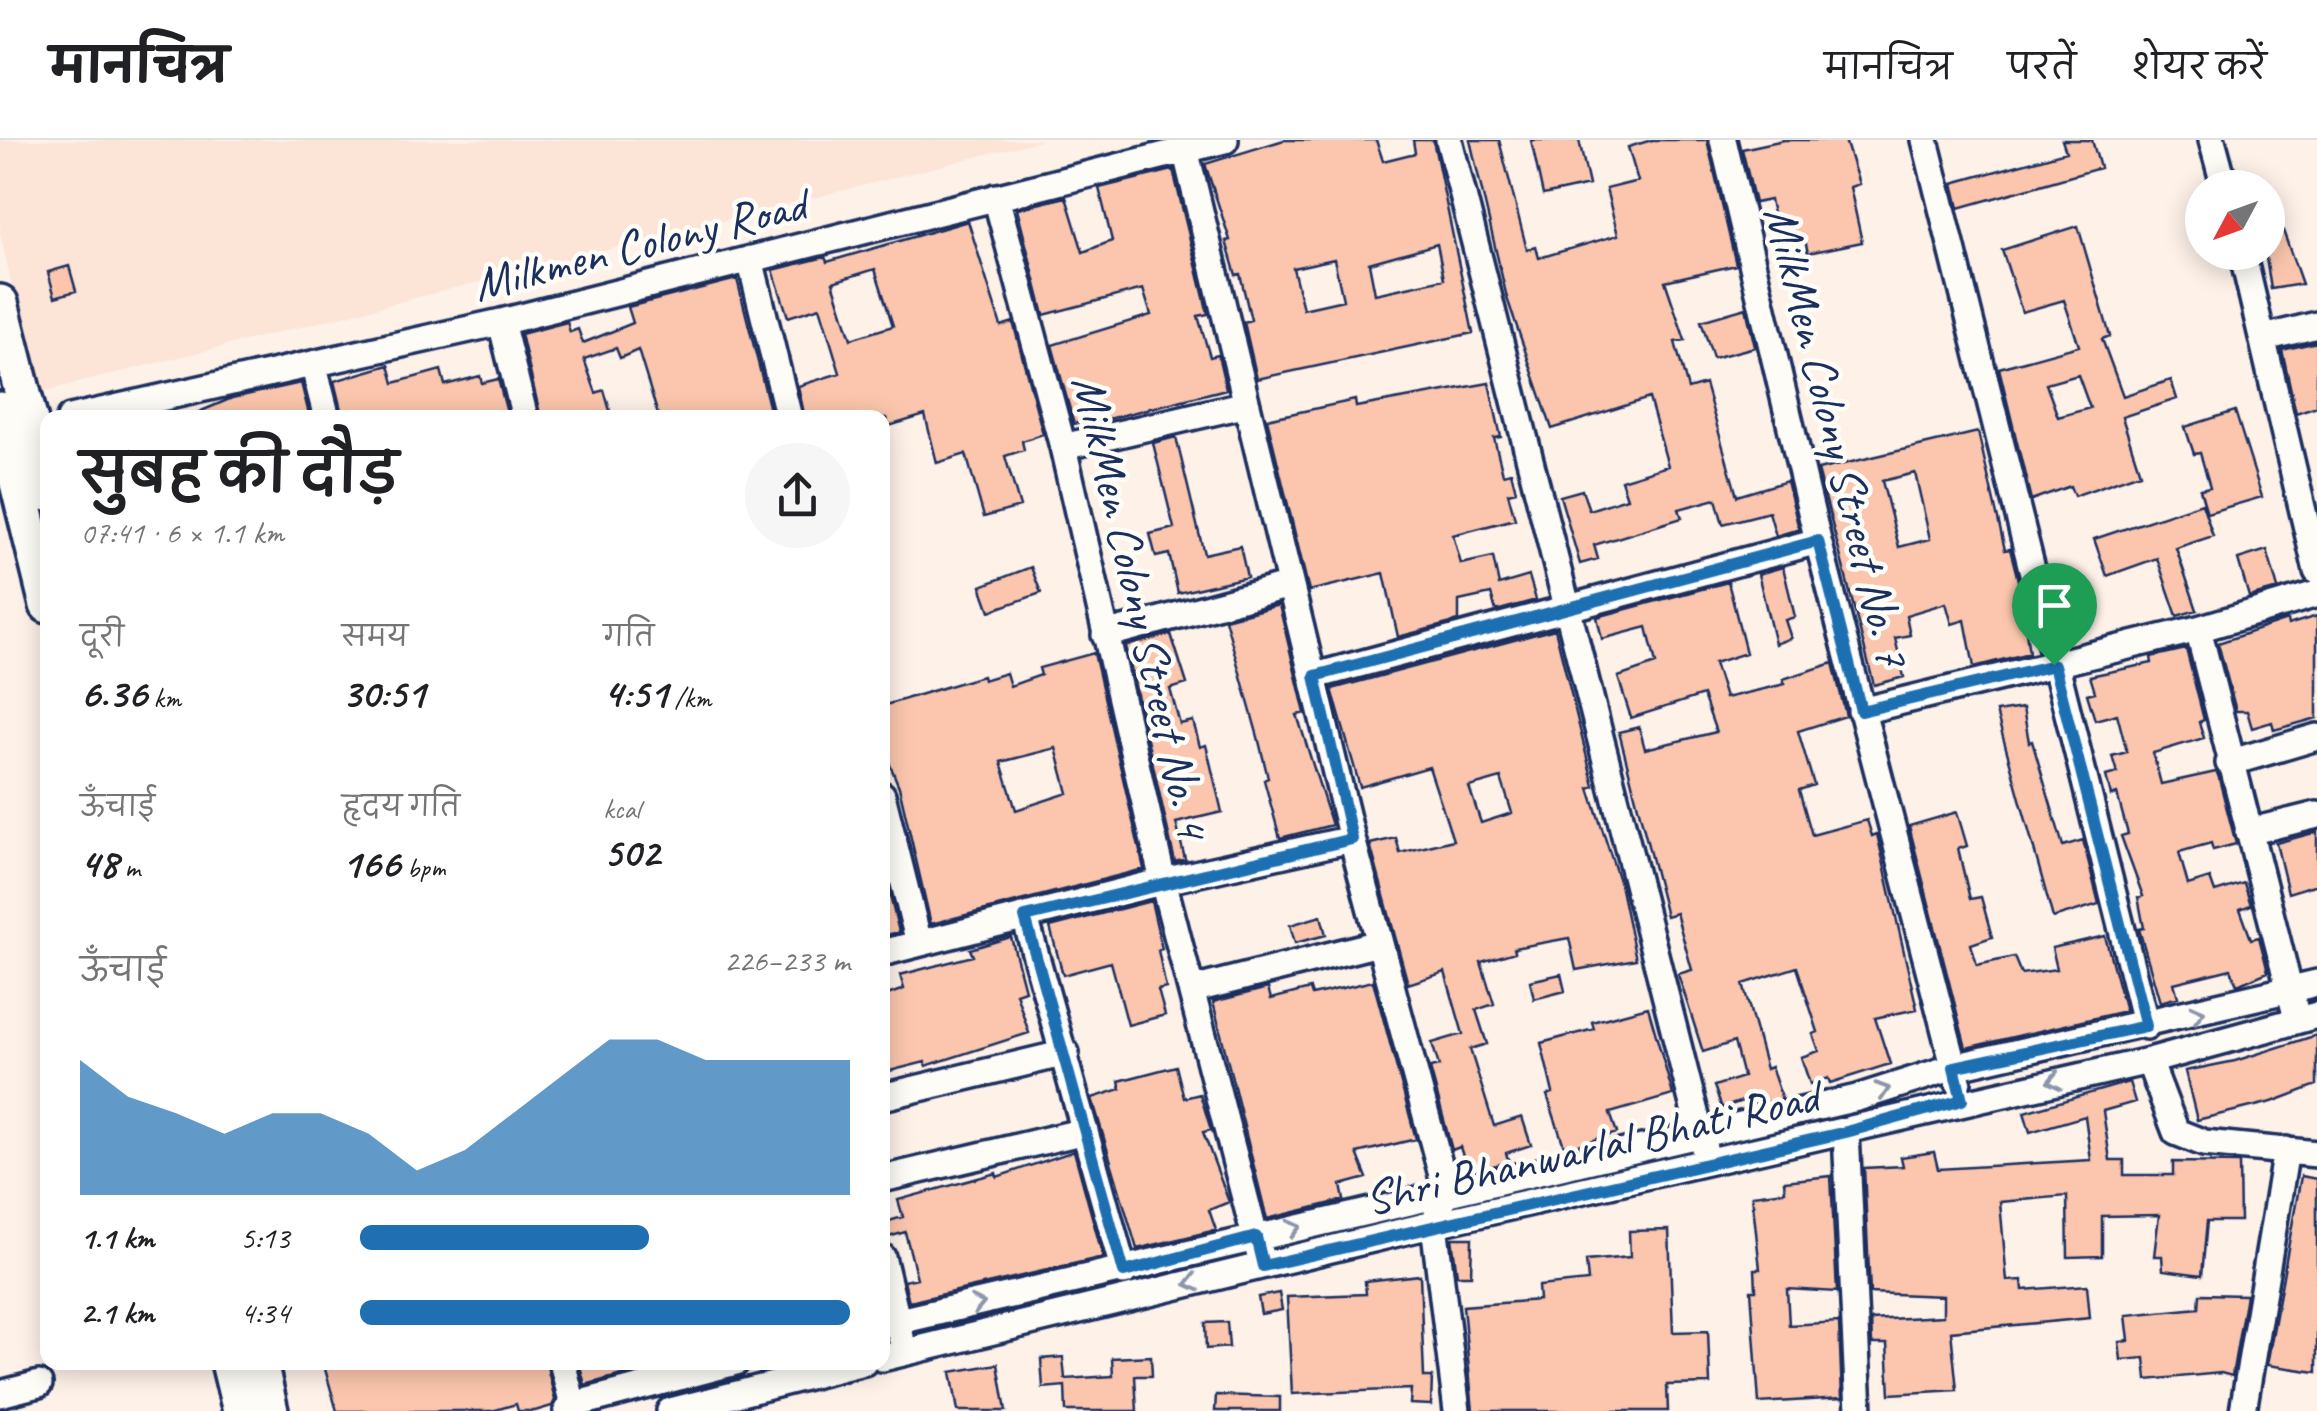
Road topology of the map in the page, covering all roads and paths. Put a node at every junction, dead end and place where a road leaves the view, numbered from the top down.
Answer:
1 (1225, 140) edge
2 (1450, 140) edge
3 (1723, 140) edge
4 (1925, 140) edge
5 (2220, 142) edge
6 (1185, 149) junction
7 (2223, 170) edge
8 (996, 198) junction
9 (750, 259) junction
10 (2247, 270) edge
11 (0, 304) edge
12 (501, 322) junction
13 (2317, 325) edge
14 (2264, 338) junction
15 (314, 366) junction
16 (1247, 404) junction
17 (108, 410) edge
18 (325, 410) edge
19 (523, 410) edge
20 (787, 410) edge
21 (21, 423) edge
22 (1063, 446) junction
23 (40, 472) edge
24 (1818, 541) junction
25 (40, 551) edge
26 (2317, 571) edge
27 (1290, 585) junction
28 (2317, 594) edge
29 (1569, 610) junction
30 (2198, 629) junction
31 (1106, 635) junction
32 (2054, 665) junction
33 (1315, 676) junction
34 (1861, 711) junction
35 (2317, 737) edge
36 (2229, 763) junction
37 (2317, 815) edge
38 (890, 827) edge
39 (2248, 832) junction
40 (1352, 839) junction
41 (1163, 881) junction
42 (1025, 917) junction
43 (1379, 943) junction
44 (919, 944) junction
45 (890, 951) edge
46 (2317, 983) edge
47 (1192, 990) junction
48 (2290, 990) junction
49 (2307, 1018) edge
50 (2146, 1026) junction
51 (1066, 1053) junction
52 (2149, 1060) junction
53 (1954, 1067) junction
54 (890, 1094) edge
55 (1962, 1100) junction
56 (1085, 1131) junction
57 (1700, 1132) junction
58 (1846, 1132) junction
59 (2286, 1150) junction
60 (2317, 1154) edge
61 (1706, 1163) junction
62 (890, 1178) edge
63 (1446, 1190) junction
64 (1434, 1224) junction
65 (1256, 1237) junction
66 (1263, 1266) junction
67 (1124, 1272) junction
68 (890, 1323) edge
69 (894, 1355) edge
70 (232, 1370) edge
71 (260, 1370) edge
72 (563, 1370) edge
73 (707, 1370) edge
74 (832, 1370) edge
75 (39, 1384) dead end
76 (0, 1394) edge
77 (570, 1408) edge
78 (241, 1411) edge
79 (270, 1411) edge
80 (670, 1411) edge
81 (1457, 1411) edge
82 (1859, 1411) edge
83 (2243, 1411) edge

1 - 6 street, Milkmen Colony Road
2 - 29 street
3 - 24 street, MilkMen Colony Street No. 7
4 - 32 street
5 - 7 street
6 - 8 street, Milkmen Colony Road
6 - 16 street
8 - 9 street, Milkmen Colony Road
8 - 22 street, MilkMen Colony Street No. 4
9 - 12 street, Milkmen Colony Road
9 - 20 street
10 - 14 street
11 - 21 street
12 - 15 street, Milkmen Colony Road
12 - 19 street
13 - 14 street
14 - 26 street
15 - 17 street, Milkmen Colony Road
15 - 18 street
16 - 22 street
16 - 27 street
21 - 23 street
21 - 25 street
22 - 31 street, MilkMen Colony Street No. 4
24 - 29 street
24 - 34 street, MilkMen Colony Street No. 7
27 - 31 street
27 - 33 street
28 - 30 street
29 - 33 street
29 - 57 street
30 - 32 street
30 - 36 street
31 - 41 street, MilkMen Colony Street No. 4
32 - 34 street
32 - 50 street
33 - 40 street
34 - 53 street, MilkMen Colony Street No. 7
35 - 36 street
36 - 39 street
37 - 39 street
38 - 44 street
39 - 48 street
40 - 41 street
40 - 43 street
41 - 42 street
41 - 47 street, MilkMen Colony Street No. 4
42 - 44 street
42 - 51 street
43 - 47 street
43 - 63 street
44 - 45 street
46 - 48 street, Shri Bhanwarlal Bhati Road
47 - 65 street, MilkMen Colony Street No. 4
48 - 49 street
50 -> 48 street, Shri Bhanwarlal Bhati Road
49 - 52 street, Shri Bhanwarlal Bhati Road
50 - 53 street, Shri Bhanwarlal Bhati Road
51 - 54 street
51 - 56 street
52 -> 55 street, Shri Bhanwarlal Bhati Road
52 - 59 street
53 - 55 street, MilkMen Colony Street No. 7
57 -> 53 street, Shri Bhanwarlal Bhati Road
55 - 58 street, Shri Bhanwarlal Bhati Road
56 - 62 street
56 - 67 street
57 - 61 street
57 - 63 street, Shri Bhanwarlal Bhati Road
58 - 61 street, Shri Bhanwarlal Bhati Road
58 - 82 street
59 - 60 street
59 - 83 street
61 - 64 street, Shri Bhanwarlal Bhati Road
63 - 64 street
65 -> 63 street, Shri Bhanwarlal Bhati Road
64 - 66 street, Shri Bhanwarlal Bhati Road
64 - 81 street
65 - 66 street, MilkMen Colony Street No. 4
65 - 67 street, Shri Bhanwarlal Bhati Road
66 -> 69 street, Shri Bhanwarlal Bhati Road
68 -> 67 street, Shri Bhanwarlal Bhati Road
68 - 69 street
70 - 78 street
71 - 79 street
72 - 77 street
73 - 77 street
74 - 80 street
75 - 76 street

